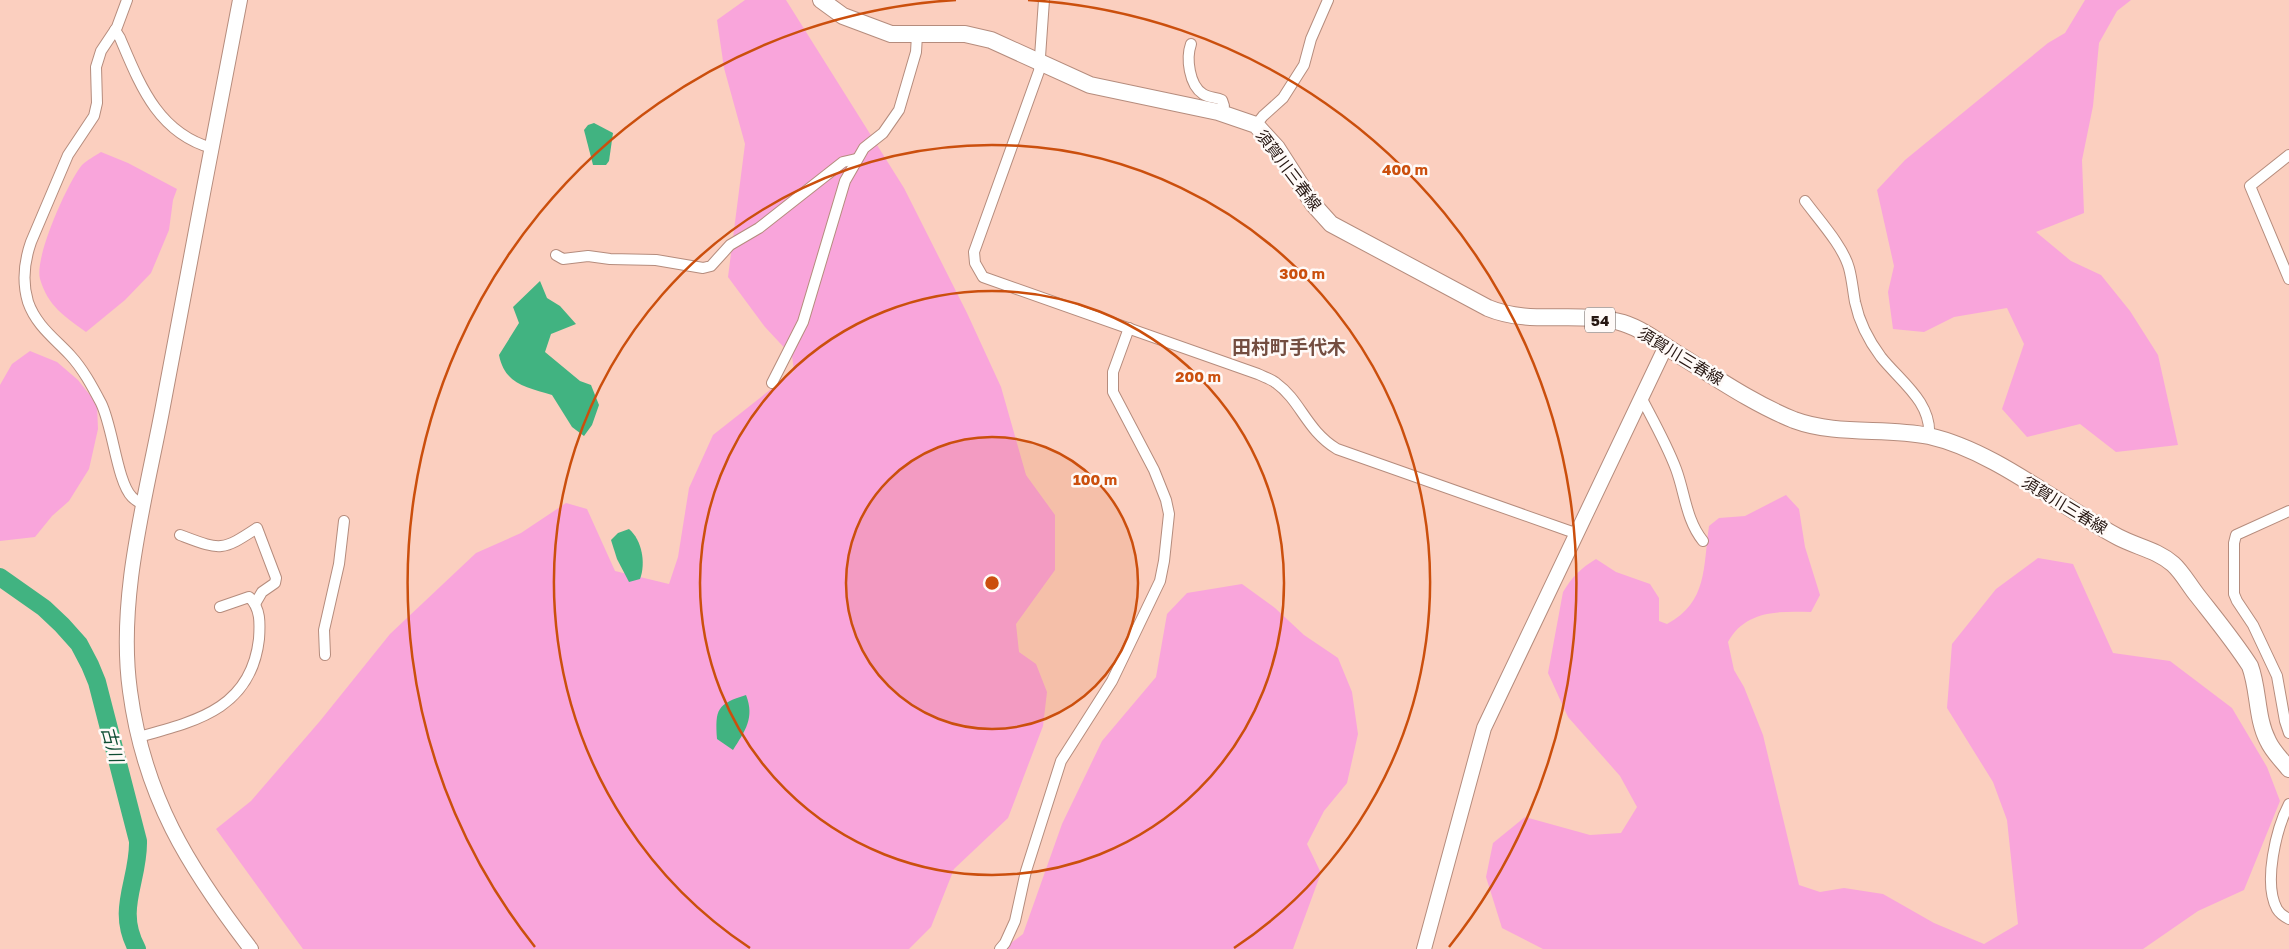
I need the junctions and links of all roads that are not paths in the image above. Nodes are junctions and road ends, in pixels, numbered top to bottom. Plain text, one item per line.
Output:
1 (127, 0) edge
2 (240, 0) edge
3 (821, 0) edge
4 (1044, 0) edge
5 (1328, 0) edge
6 (115, 30) junction
7 (916, 35) junction
8 (1191, 44) dead end
9 (1039, 62) junction
10 (1218, 112) junction
11 (1256, 125) junction
12 (212, 148) junction
13 (2289, 155) edge
14 (856, 159) junction
15 (1805, 201) dead end
16 (556, 255) dead end
17 (2289, 279) edge
18 (1129, 328) junction
19 (1666, 346) junction
20 (772, 383) dead end
21 (1642, 399) junction
22 (1929, 436) junction
23 (144, 505) junction
24 (2289, 511) edge
25 (344, 521) dead end
26 (1575, 533) junction
27 (180, 535) dead end
28 (1703, 541) dead end
29 (255, 604) junction
30 (220, 607) dead end
31 (325, 655) dead end
32 (2289, 733) edge
33 (139, 736) junction
34 (2289, 769) edge
35 (2289, 804) edge
36 (2289, 919) edge
37 (251, 949) edge
38 (1000, 949) edge
39 (1424, 949) edge

1 - 6 street
2 - 12 street
3 - 7 main road, 須賀川三春線 / 54
4 - 9 street
5 - 11 street
6 - 12 street
6 - 23 street
7 - 9 main road, 須賀川三春線 / 54
7 - 14 street
8 - 10 street
9 - 10 main road, 須賀川三春線 / 54
9 - 18 street
10 - 11 main road, 須賀川三春線 / 54
11 - 19 main road, 須賀川三春線 / 54
12 - 23 street
13 - 17 street
14 - 16 street
14 - 20 street
15 - 22 street
18 - 26 street
18 - 38 street
19 - 21 street
19 - 22 main road, 須賀川三春線 / 54
21 - 26 street
21 - 28 street
22 - 34 main road, 須賀川三春線 / 54
23 - 33 street
24 - 32 street
25 - 31 street
26 - 39 street
27 - 29 street
29 - 30 street
29 - 33 street
33 - 37 street
35 - 36 street

